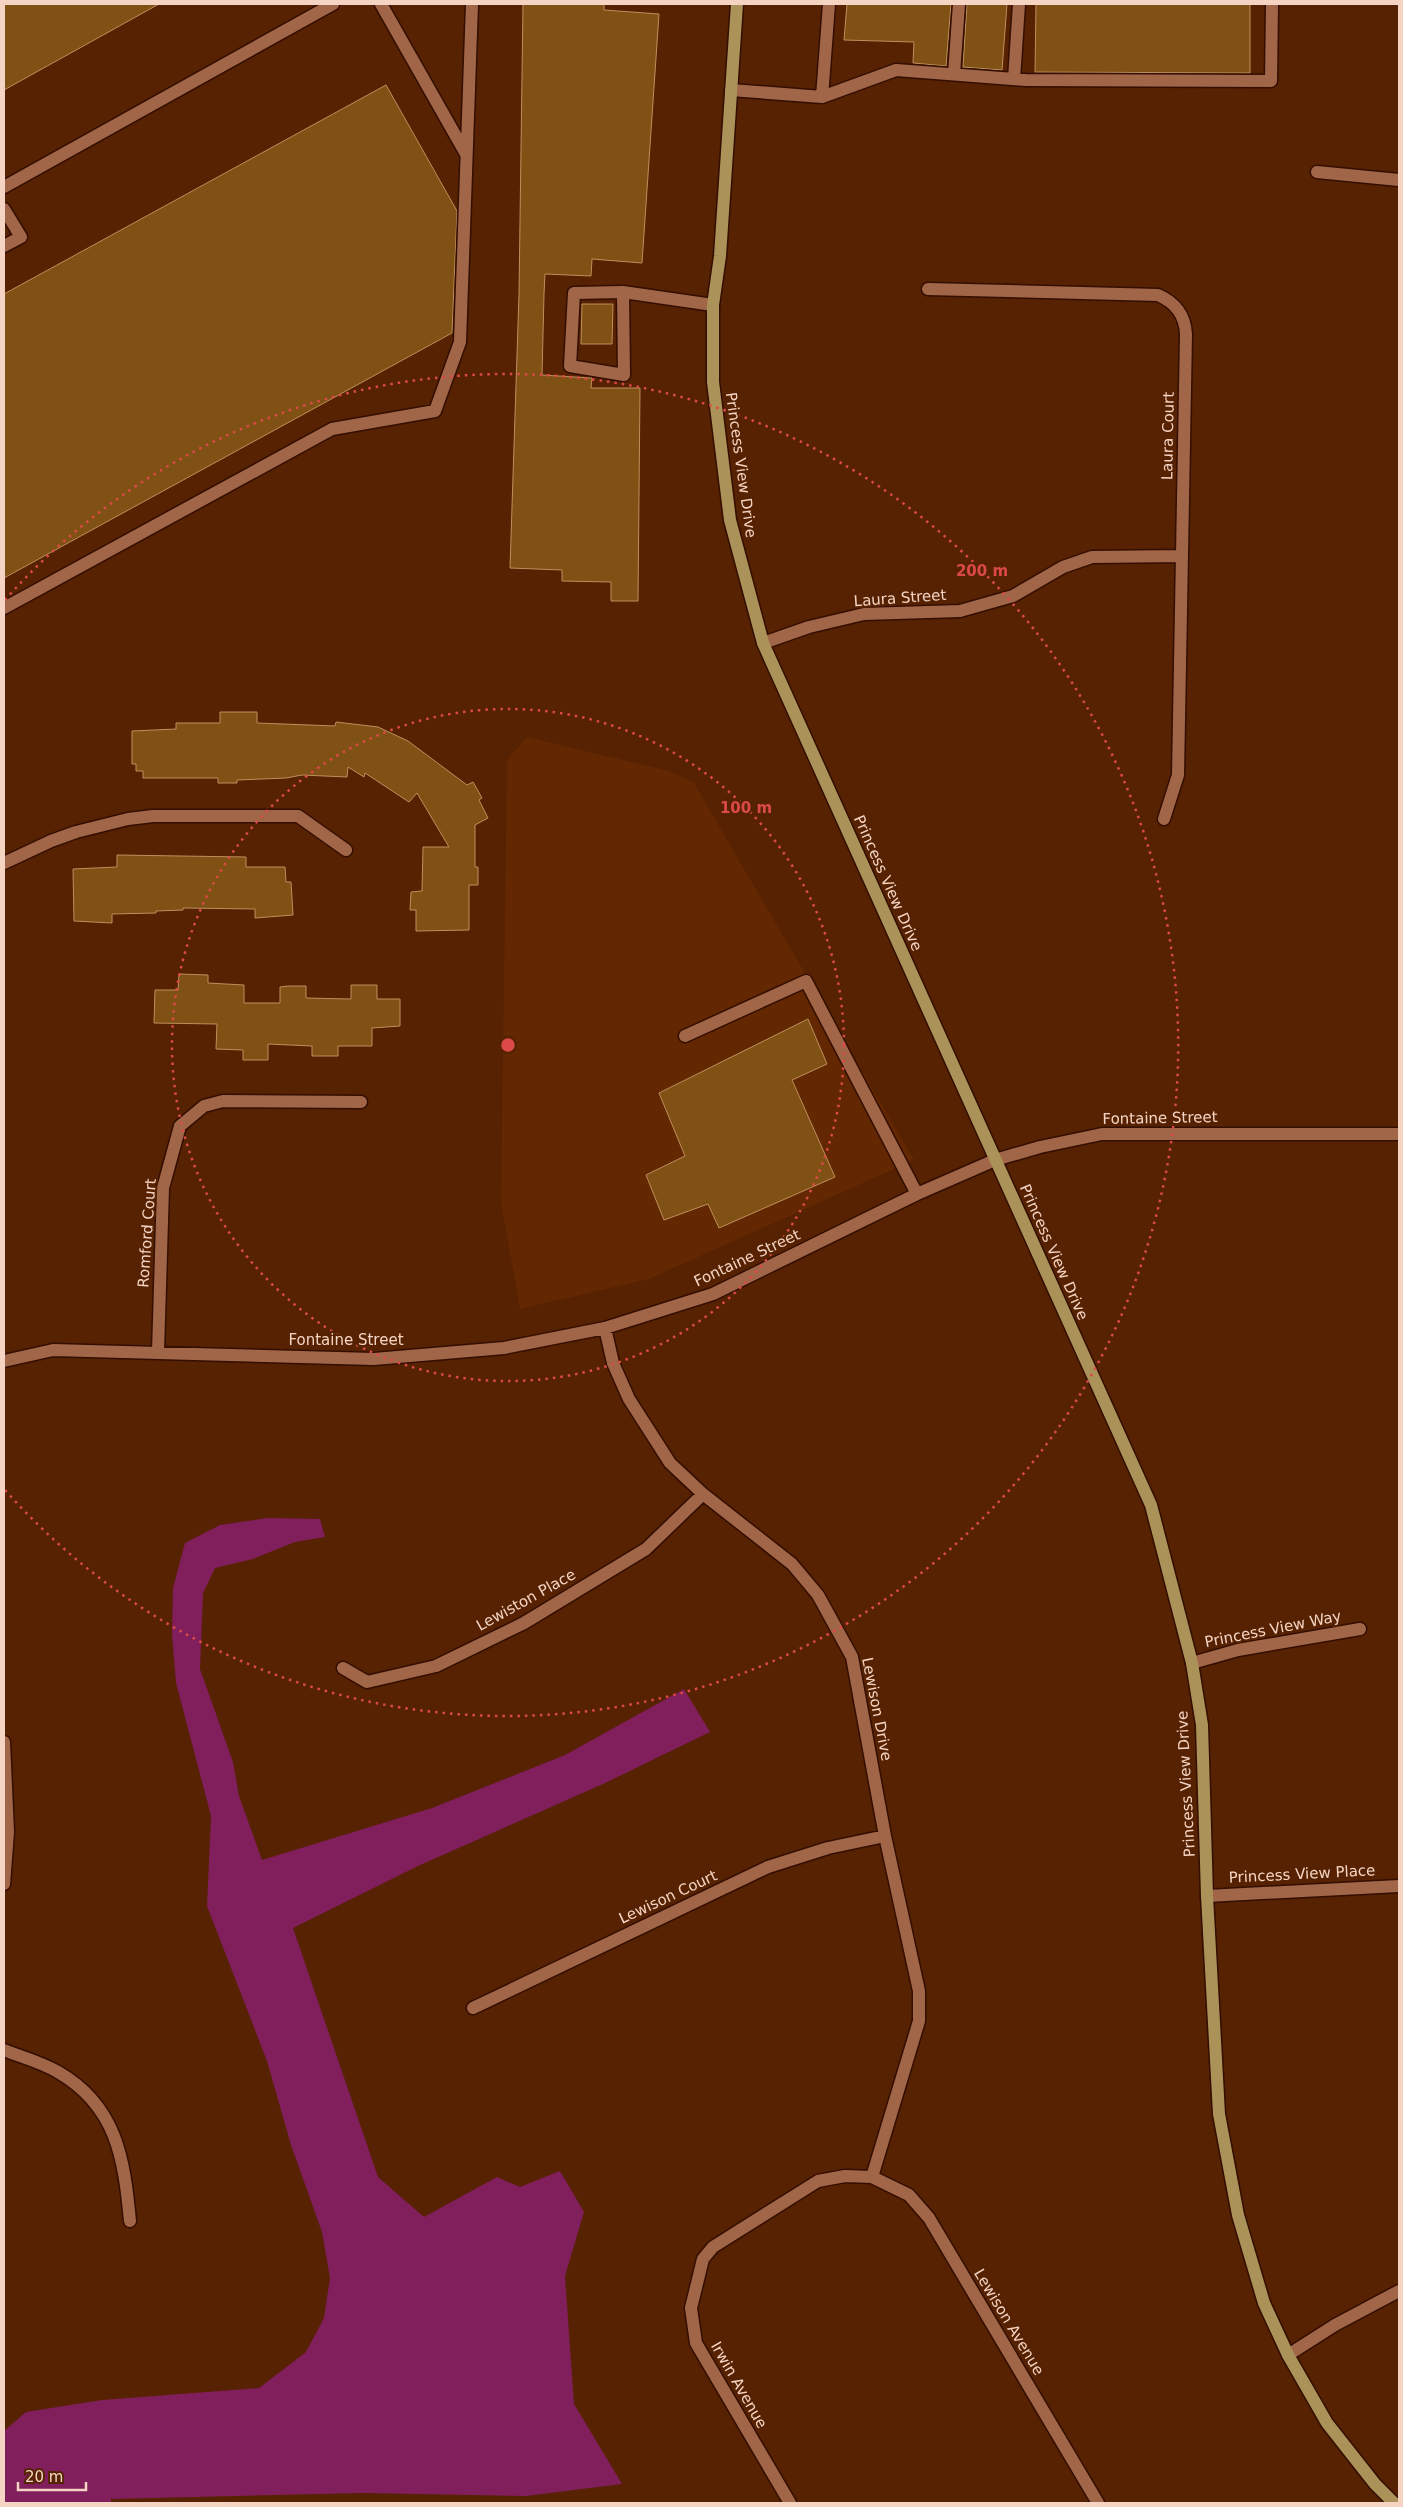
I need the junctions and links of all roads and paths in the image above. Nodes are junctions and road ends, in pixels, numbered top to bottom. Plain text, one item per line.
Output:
1 (333, 4) edge
2 (381, 4) edge
3 (472, 4) edge
4 (737, 4) edge
5 (830, 4) edge
6 (959, 4) edge
7 (1019, 4) edge
8 (1272, 4) edge
9 (954, 74) junction
10 (1014, 79) junction
11 (731, 90) junction
12 (822, 97) junction
13 (467, 155) junction
14 (1317, 172) dead end
15 (1399, 180) edge
16 (4, 187) edge
17 (4, 210) edge
18 (4, 246) edge
19 (928, 289) dead end
20 (623, 292) junction
21 (713, 305) junction
22 (1181, 556) junction
23 (4, 608) edge
24 (763, 643) junction
25 (1164, 819) dead end
26 (346, 850) dead end
27 (4, 862) edge
28 (685, 1036) dead end
29 (360, 1102) dead end
30 (1399, 1134) edge
31 (995, 1160) junction
32 (917, 1194) junction
33 (605, 1328) junction
34 (158, 1352) junction
35 (4, 1361) edge
36 (703, 1494) junction
37 (1360, 1629) dead end
38 (1192, 1663) junction
39 (343, 1668) dead end
40 (4, 1742) edge
41 (885, 1836) junction
42 (4, 1884) edge
43 (1399, 1886) edge
44 (1207, 1896) junction
45 (473, 2008) dead end
46 (4, 2050) edge
47 (872, 2177) junction
48 (130, 2221) dead end
49 (1399, 2291) edge
50 (1288, 2354) junction
51 (790, 2503) edge
52 (1098, 2503) edge
53 (1394, 2503) edge

1 - 16 street
2 - 13 street
3 - 13 street
4 - 11 main road, Princess View Drive
5 - 12 street
6 - 9 street
7 - 10 street
8 - 10 street
9 - 10 street
9 - 12 street
11 - 12 street
11 - 21 main road, Princess View Drive
13 - 23 street
14 - 15 street
17 - 18 street
19 - 22 street, Laura Court
20 - 20 street
20 - 21 street
21 - 24 main road, Princess View Drive
22 - 24 street, Laura Street
22 - 25 street, Laura Court
24 - 31 main road, Princess View Drive
26 - 27 street
28 - 32 street
29 - 34 street, Romford Court
30 - 31 street, Fontaine Street
31 - 32 street, Fontaine Street
31 - 38 main road, Princess View Drive
32 - 33 street, Fontaine Street
33 - 34 street, Fontaine Street
33 - 36 street, Lewison Drive
34 - 35 street, Fontaine Street
36 - 39 street, Lewiston Place
36 - 41 street, Lewison Drive
37 - 38 street, Princess View Way
38 - 44 main road, Princess View Drive
40 - 42 street
41 - 45 street, Lewison Court
41 - 47 street, Lewison Drive
43 - 44 street, Princess View Place
44 - 50 main road, Princess View Drive
46 - 48 street
47 - 51 street, Irwin Avenue
47 - 52 street, Lewison Avenue
49 - 50 street
50 - 53 main road, Princess View Drive

